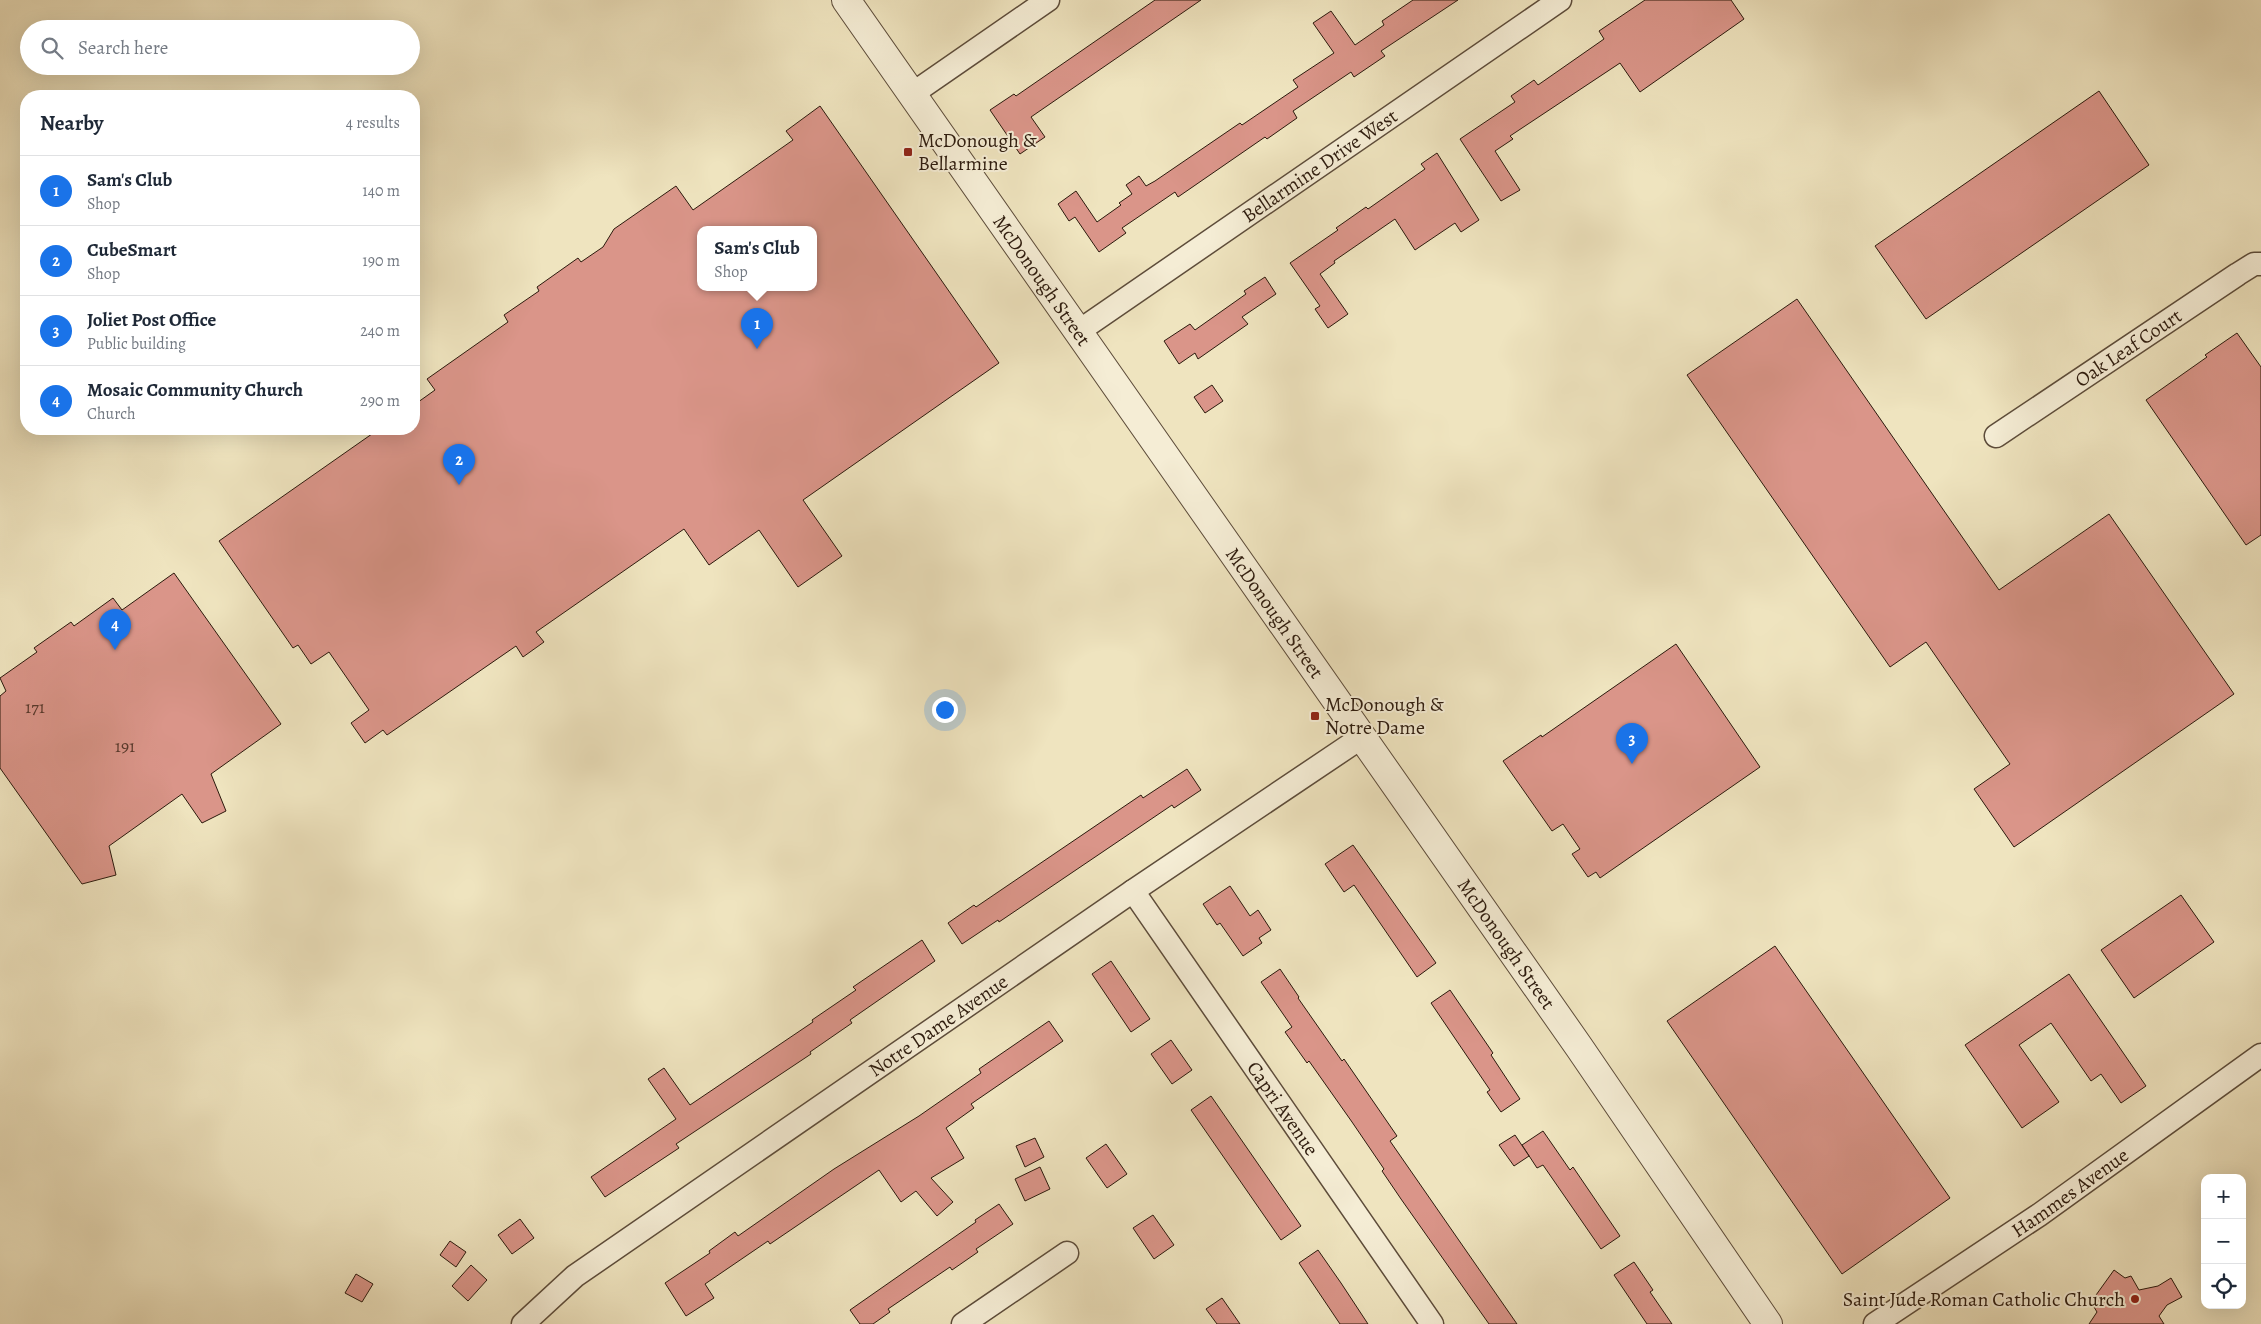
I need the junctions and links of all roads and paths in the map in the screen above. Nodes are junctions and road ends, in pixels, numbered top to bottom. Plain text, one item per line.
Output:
1 (846, 0) edge
2 (1048, 0) edge
3 (1560, 0) edge
4 (912, 94) junction
5 (2261, 264) edge
6 (1079, 331) junction
7 (1996, 436) dead end
8 (1362, 737) junction
9 (1133, 892) junction
10 (2261, 1055) edge
11 (1068, 1253) dead end
12 (1427, 1322) edge
13 (523, 1324) edge
14 (963, 1324) edge
15 (1768, 1324) edge
16 (1875, 1324) edge

1 - 4 street, McDonough Street
2 - 4 street
3 - 6 street, Bellarmine Drive West
4 - 6 street, McDonough Street
5 - 7 street, Oak Leaf Court
6 - 8 street, McDonough Street
8 - 9 street, Notre Dame Avenue
8 - 15 street, McDonough Street
9 - 12 street, Capri Avenue
9 - 13 street, Notre Dame Avenue
10 - 16 street, Hammes Avenue
11 - 14 street

